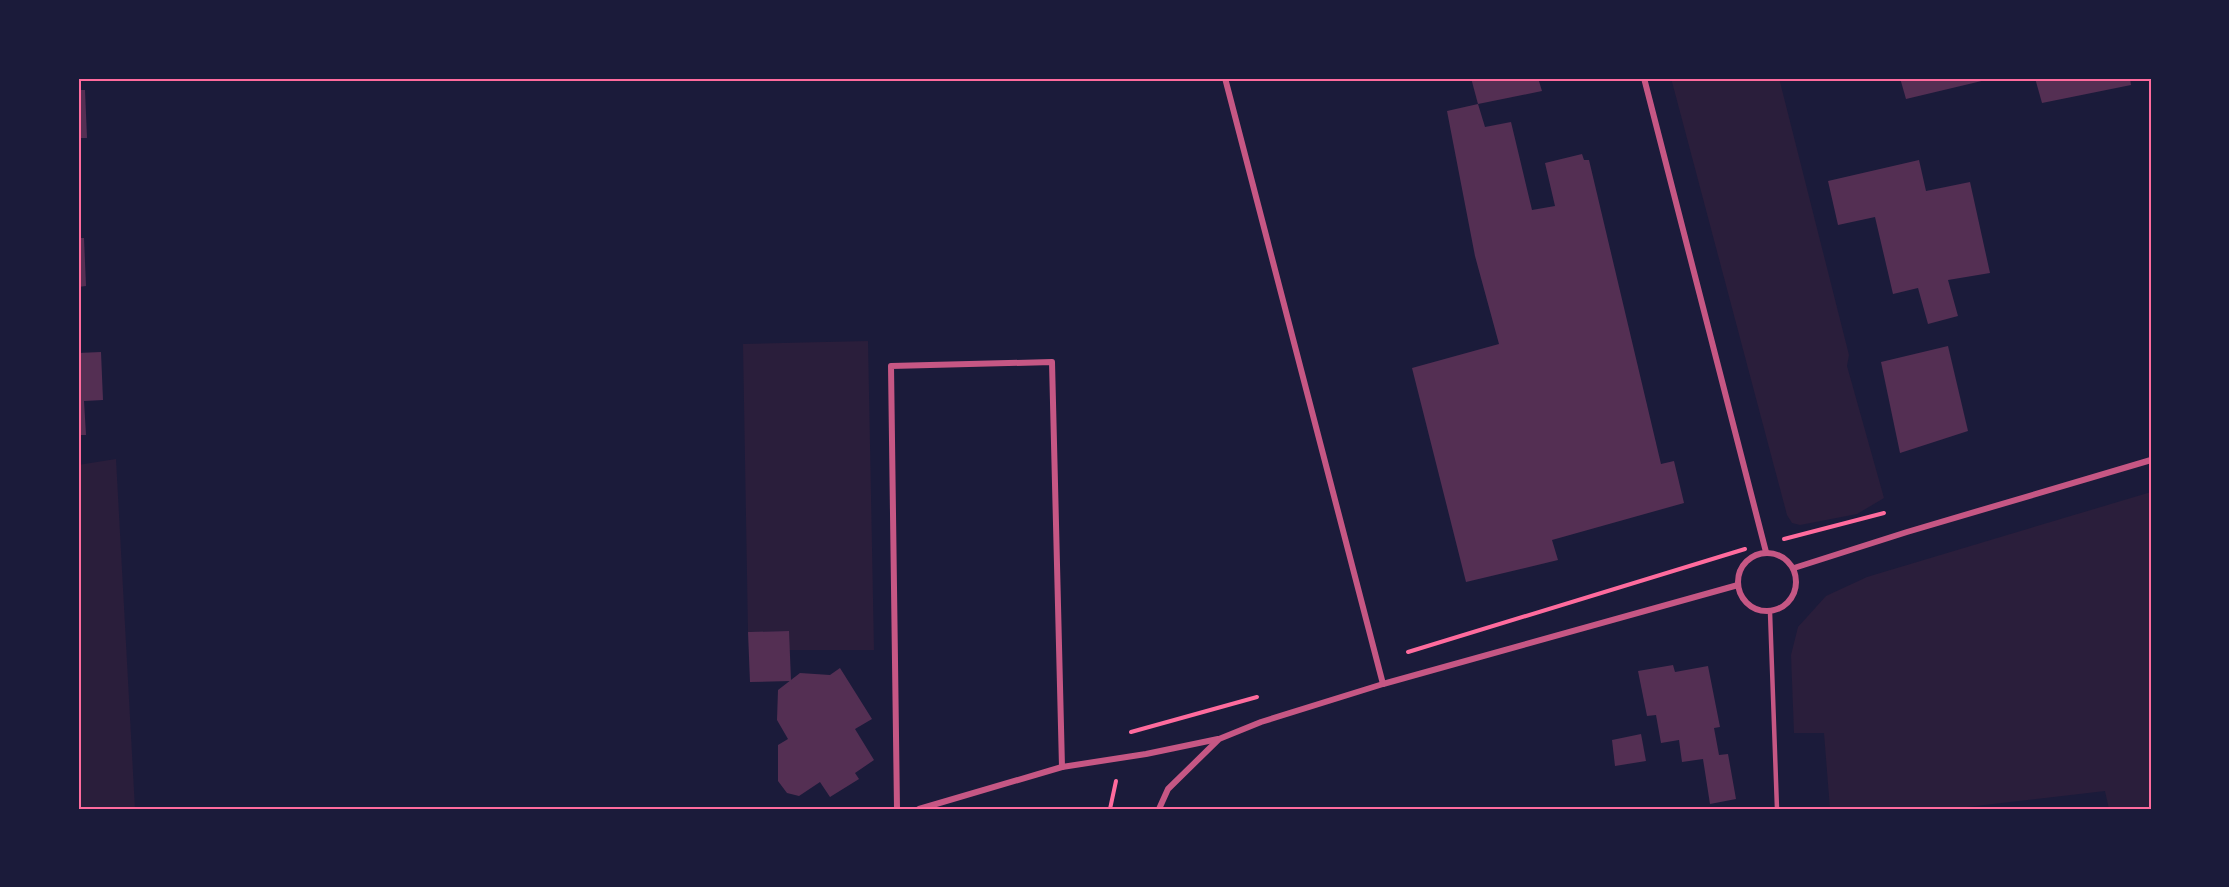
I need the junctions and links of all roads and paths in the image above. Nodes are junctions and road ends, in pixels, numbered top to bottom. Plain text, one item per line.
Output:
1 (1225, 78) edge
2 (1644, 78) edge
3 (2151, 460) edge
4 (1888, 512) dead end
5 (1763, 544) junction
6 (1766, 552) junction
7 (1794, 568) junction
8 (1738, 585) junction
9 (1770, 612) junction
10 (1379, 663) junction
11 (1383, 684) junction
12 (1267, 695) dead end
13 (1129, 732) dead end
14 (1219, 739) junction
15 (1115, 760) junction
16 (1062, 767) junction
17 (897, 809) edge
18 (919, 809) edge
19 (1110, 809) edge
20 (1159, 809) edge
21 (1777, 809) edge

1 - 10 street
2 - 5 street
3 - 7 street
4 - 5 path
5 - 6 street
5 - 10 path
6 - 7 street
6 - 8 street
7 - 9 street
8 - 9 street
8 - 11 street
9 - 21 lane
10 - 11 street
11 - 14 street
12 - 13 path
14 - 15 street
14 - 20 street
15 - 16 street
15 - 19 path
16 - 17 street
16 - 18 street

